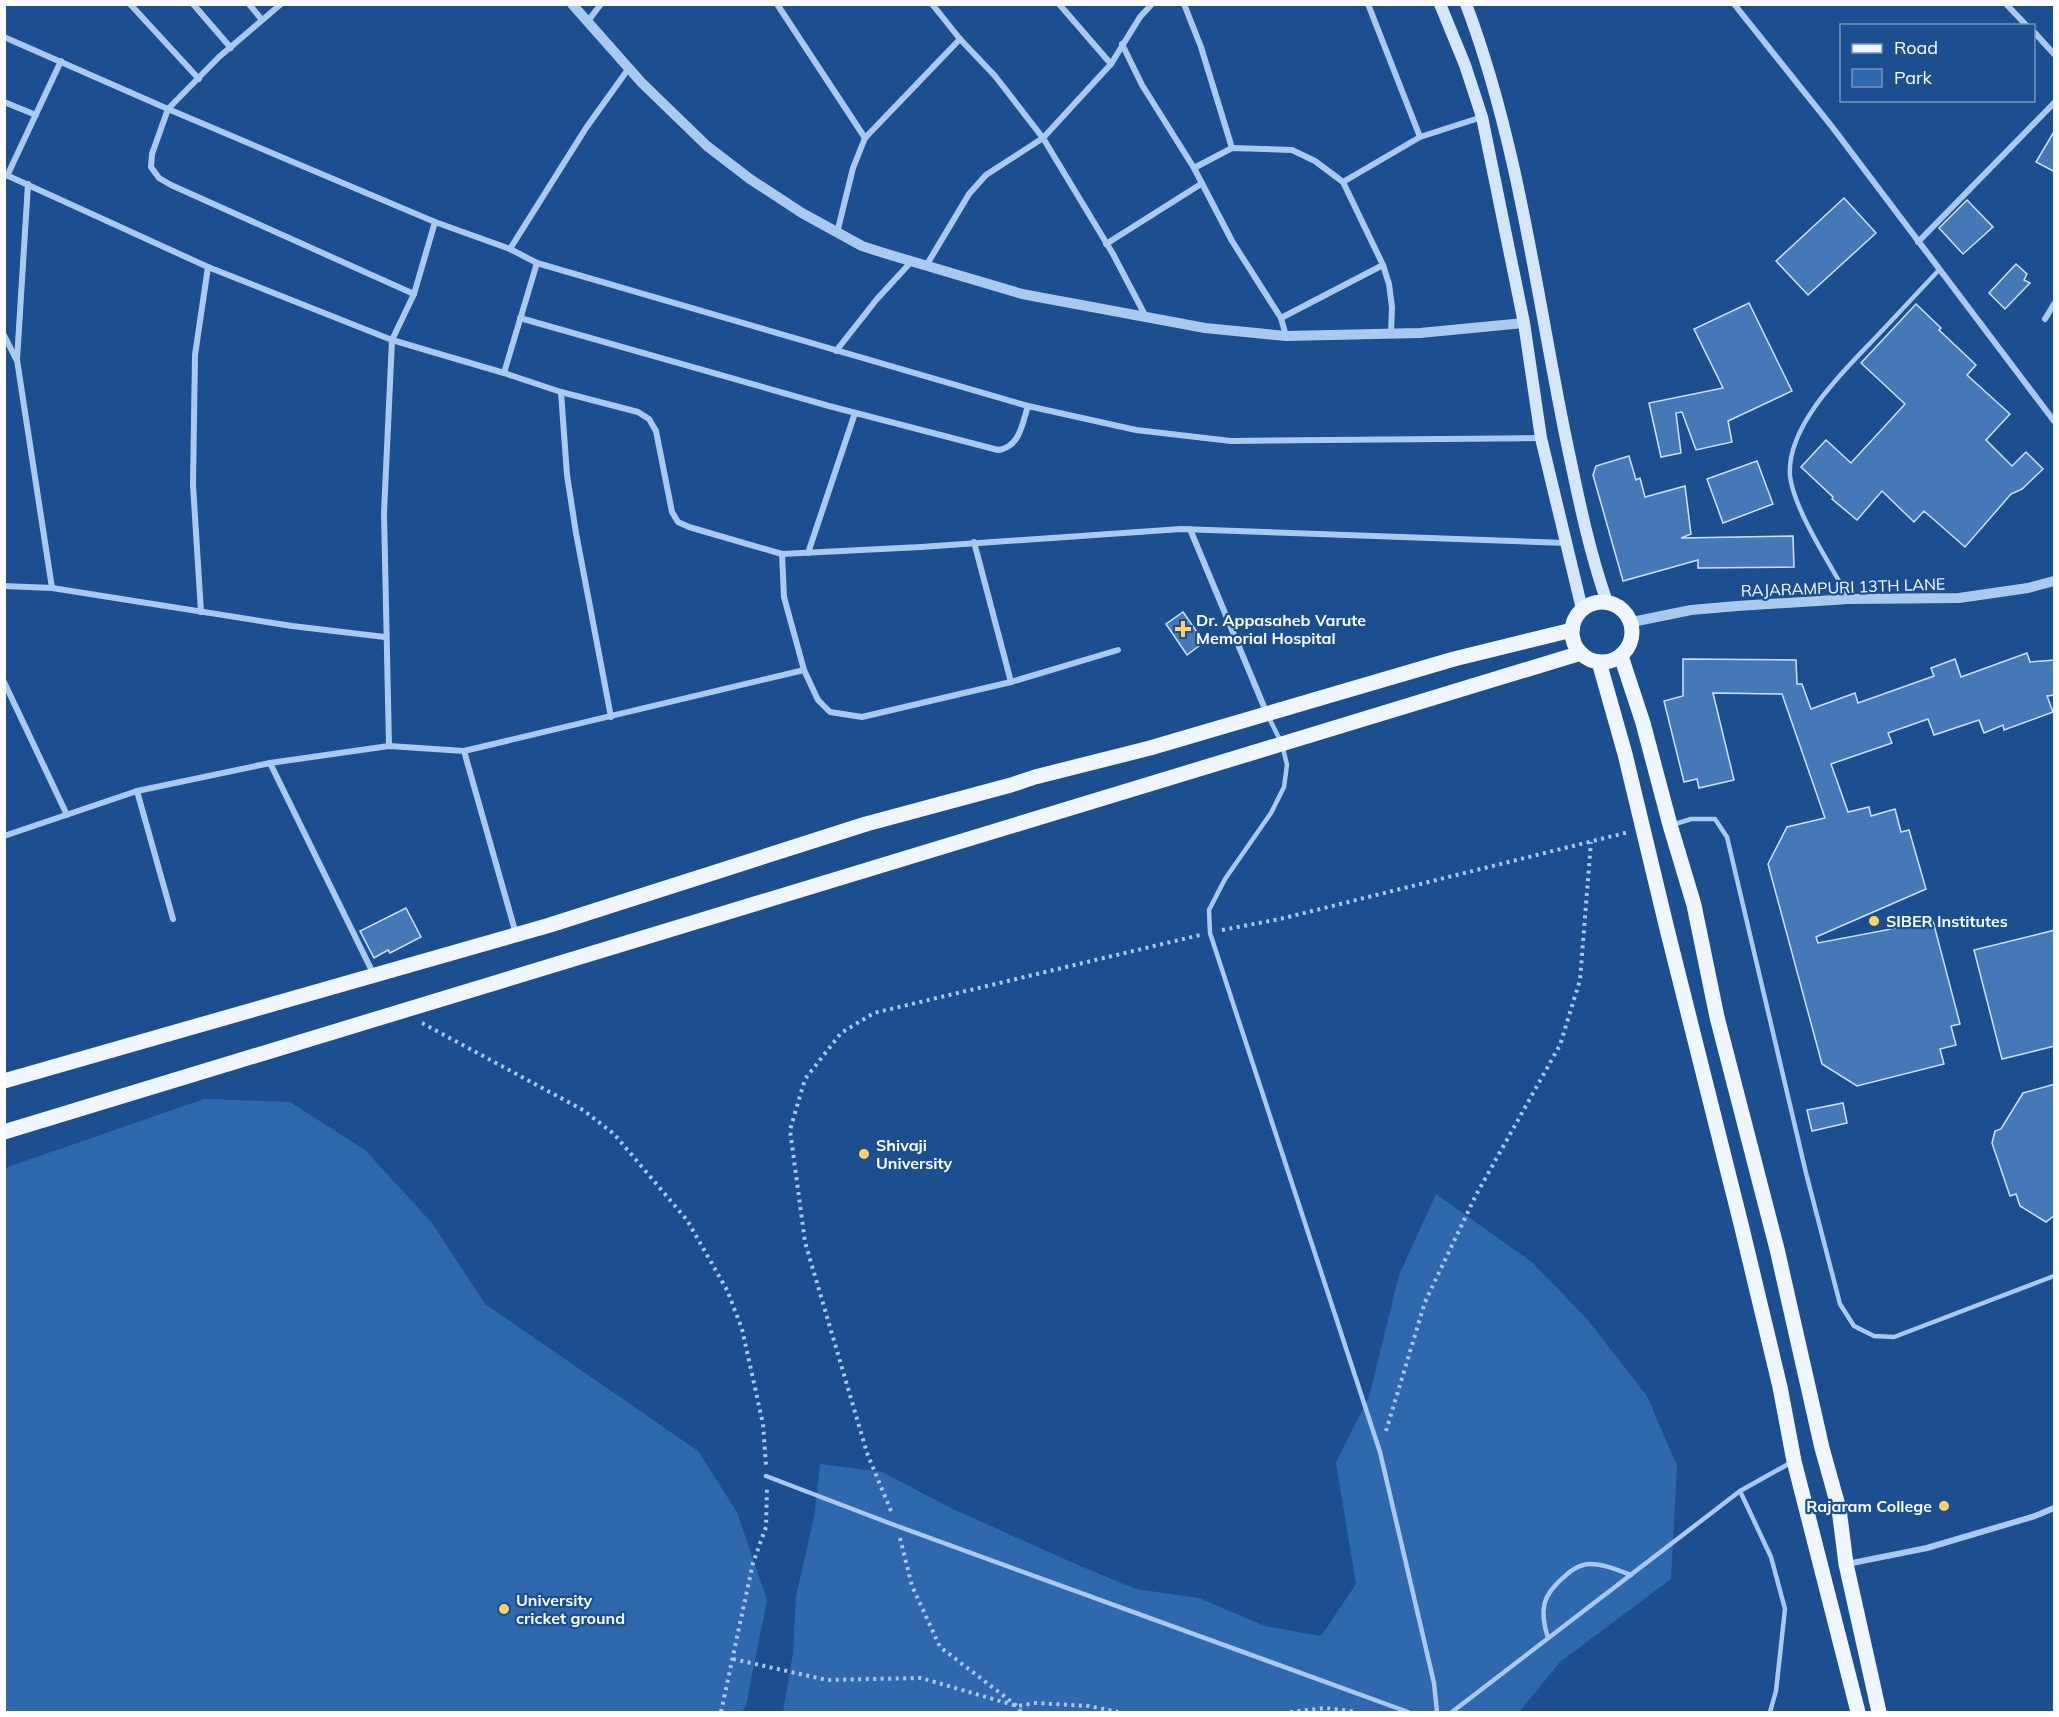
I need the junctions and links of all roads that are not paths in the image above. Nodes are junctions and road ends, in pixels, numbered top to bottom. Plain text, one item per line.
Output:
1 (130, 4) edge
2 (192, 4) edge
3 (249, 4) edge
4 (281, 4) edge
5 (572, 4) edge
6 (601, 4) edge
7 (777, 4) edge
8 (932, 4) edge
9 (1059, 4) edge
10 (1152, 4) edge
11 (1184, 4) edge
12 (1368, 4) edge
13 (1440, 4) edge
14 (1466, 4) edge
15 (1734, 4) edge
16 (2006, 4) edge
17 (262, 20) junction
18 (588, 21) junction
19 (2024, 24) edge
20 (2035, 33) edge
21 (4, 37) edge
22 (960, 39) junction
23 (1122, 44) junction
24 (231, 48) junction
25 (2055, 54) edge
26 (61, 61) junction
27 (1111, 63) junction
28 (630, 68) junction
29 (199, 79) junction
30 (4, 102) edge
31 (2055, 103) edge
32 (168, 110) junction
33 (36, 115) junction
34 (1482, 117) junction
35 (865, 138) junction
36 (1043, 138) junction
37 (1420, 138) junction
38 (1232, 148) junction
39 (1194, 168) junction
40 (6, 175) edge
41 (1343, 182) junction
42 (28, 184) junction
43 (1201, 184) junction
44 (435, 222) junction
45 (837, 233) junction
46 (1918, 242) junction
47 (1106, 244) junction
48 (510, 249) junction
49 (911, 262) junction
50 (537, 263) junction
51 (926, 266) junction
52 (1383, 266) junction
53 (208, 267) junction
54 (1939, 270) junction
55 (414, 294) junction
56 (2055, 304) edge
57 (1147, 317) junction
58 (519, 318) junction
59 (1281, 318) junction
60 (2045, 319) dead end
61 (1524, 323) junction
62 (1391, 333) junction
63 (4, 335) edge
64 (1286, 336) junction
65 (392, 340) junction
66 (836, 351) junction
67 (17, 360) junction
68 (504, 373) junction
69 (561, 392) junction
70 (1029, 406) junction
71 (855, 413) junction
72 (2055, 421) edge
73 (1541, 438) junction
74 (1190, 529) junction
75 (974, 542) junction
76 (1566, 543) junction
77 (808, 553) junction
78 (782, 554) junction
79 (2055, 581) edge
80 (4, 586) edge
81 (52, 588) junction
82 (1849, 599) junction
83 (1607, 602) junction
84 (1582, 609) junction
85 (201, 612) junction
86 (1632, 622) junction
87 (1572, 630) junction
88 (386, 637) junction
89 (1118, 650) dead end
90 (1581, 653) junction
91 (1620, 656) junction
92 (1599, 662) junction
93 (804, 670) junction
94 (1011, 681) junction
95 (4, 682) edge
96 (1267, 714) junction
97 (611, 717) junction
98 (1282, 744) junction
99 (389, 746) junction
100 (464, 751) junction
101 (270, 763) junction
102 (137, 791) junction
103 (67, 815) junction
104 (1670, 825) junction
105 (4, 836) edge
106 (173, 919) dead end
107 (516, 934) junction
108 (374, 975) junction
109 (4, 1081) edge
110 (4, 1132) edge
111 (2055, 1276) edge
112 (1794, 1461) junction
113 (766, 1476) road end
114 (1740, 1491) junction
115 (2055, 1508) edge
116 (1846, 1564) junction
117 (1631, 1575) junction
118 (1548, 1638) junction
119 (1408, 1713) edge
120 (1437, 1713) edge
121 (1452, 1713) edge
122 (1770, 1713) edge
123 (1858, 1713) edge
124 (1880, 1713) edge

1 - 29 street
2 - 24 street
3 - 17 street
4 - 17 street
5 - 18 street
6 - 18 street
7 - 35 street
8 - 22 street
9 - 27 street
10 - 23 street
11 - 38 street
12 - 37 street
13 - 34 main road
14 - 83 main road
15 - 46 street
16 - 19 street
17 - 24 street
18 - 28 street
20 - 25 street
21 - 26 street
22 - 35 street
22 - 36 street
23 - 27 street
23 - 39 street
24 - 29 street
26 - 32 street
26 - 33 street
27 - 36 street
28 - 45 street
28 - 48 street
29 - 32 street
30 - 33 street
31 - 46 street
32 - 44 street
32 - 55 street
33 - 40 street
34 - 37 street
34 - 61 main road
35 - 45 street
36 - 47 street
36 - 51 street
37 - 41 street
38 - 39 street
38 - 41 street
39 - 43 street
40 - 42 street
41 - 52 street
42 - 53 street
42 - 67 street
43 - 47 street
43 - 59 street
44 - 48 street
44 - 55 street
45 - 49 street
46 - 54 street
47 - 57 street
48 - 50 street
49 - 51 street
49 - 66 street
50 - 58 street
50 - 66 street
51 - 57 street
52 - 59 street
52 - 62 street
53 - 65 street
53 - 85 street
54 - 72 street
54 - 82 lane
55 - 65 street
56 - 60 street
57 - 64 street
58 - 68 street
58 - 71 street
59 - 64 street
61 - 62 street
61 - 73 main road
62 - 64 street
63 - 67 street
65 - 68 street
65 - 88 street
66 - 70 street
67 - 81 street
68 - 69 street
69 - 78 street
69 - 97 street
70 - 71 street
70 - 73 street
71 - 77 street
73 - 76 main road
74 - 75 street
74 - 76 street
74 - 96 street
75 - 77 street
75 - 94 street
76 - 84 main road
77 - 78 street
78 - 93 street
79 - 82 street, RAJARAMPURI 13TH LANE
80 - 81 street
81 - 85 street
82 - 86 street, RAJARAMPURI 13TH LANE
83 - 84 main road
83 - 86 main road
84 - 87 main road
85 - 88 street
86 - 91 main road
87 - 90 main road
87 - 96 main road
88 - 99 street
89 - 94 street
90 - 92 main road
90 - 98 main road
91 - 92 main road
91 - 104 main road
92 - 112 main road
93 - 94 street
93 - 97 street
95 - 103 street
96 - 98 lane
96 - 107 main road
97 - 100 street
98 - 110 main road
98 - 120 lane
99 - 100 street
99 - 101 street
100 - 107 street
101 - 102 street
101 - 108 street
102 - 103 street
102 - 106 street
103 - 105 street
104 - 111 lane
104 - 116 main road
107 - 108 main road
108 - 109 main road
112 - 114 lane
112 - 123 main road
113 - 119 lane
114 - 117 lane
114 - 122 lane
115 - 116 street
116 - 124 main road
117 - 118 lane
117 - 118 lane
118 - 121 lane

